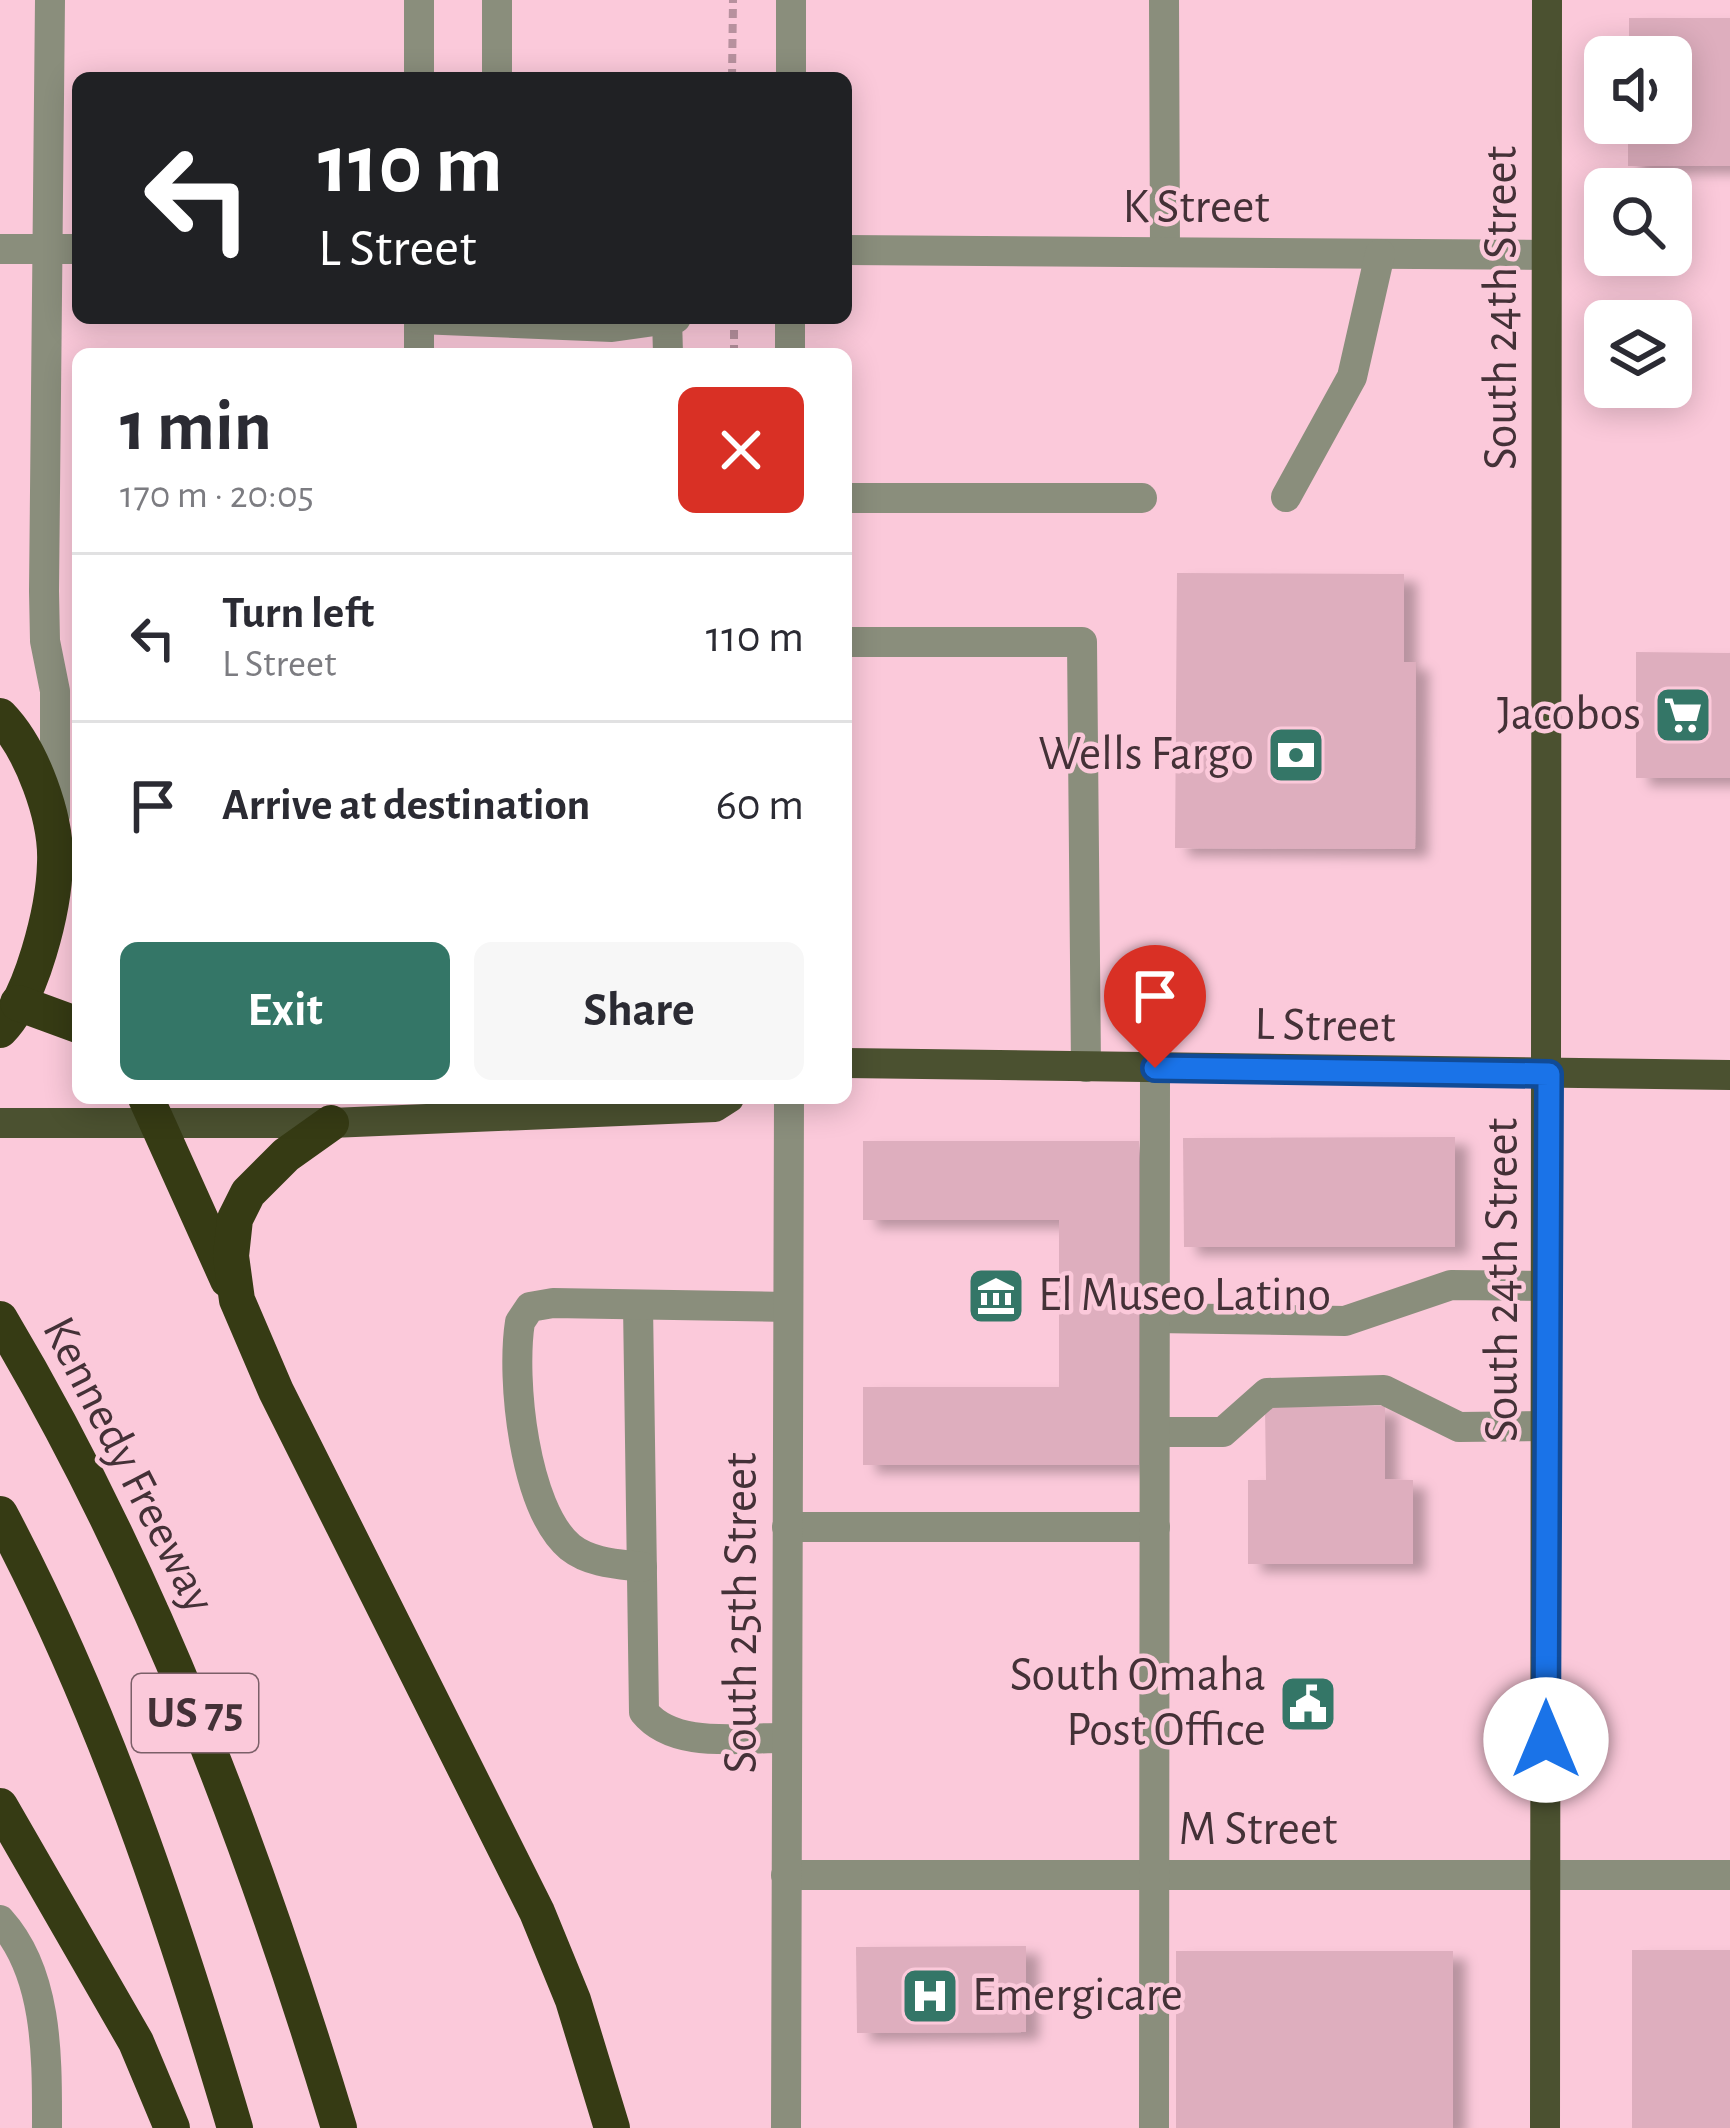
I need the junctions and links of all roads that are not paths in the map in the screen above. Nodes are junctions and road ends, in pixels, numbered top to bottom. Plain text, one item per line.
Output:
1 (50, 0) edge
2 (419, 0) edge
3 (497, 0) edge
4 (790, 0) edge
5 (1164, 0) edge
6 (1547, 0) edge
7 (419, 72) edge
8 (497, 72) edge
9 (790, 72) edge
10 (0, 249) edge
11 (64, 249) edge
12 (852, 250) edge
13 (1165, 252) junction
14 (1380, 254) junction
15 (1546, 255) junction
16 (540, 324) edge
17 (631, 324) edge
18 (1286, 497) dead end
19 (852, 498) edge
20 (1142, 498) dead end
21 (852, 642) edge
22 (0, 716) edge
23 (56, 862) junction
24 (72, 887) edge
25 (72, 1005) edge
26 (6, 1012) edge
27 (72, 1024) edge
28 (852, 1063) edge
29 (1086, 1067) junction
30 (1155, 1068) junction
31 (1549, 1074) junction
32 (1730, 1075) edge
33 (720, 1104) edge
34 (789, 1104) edge
35 (152, 1112) edge
36 (0, 1123) edge
37 (332, 1123) junction
38 (1548, 1286) junction
39 (237, 1300) junction
40 (638, 1305) junction
41 (788, 1307) junction
42 (1155, 1318) junction
43 (0, 1319) edge
44 (1547, 1426) junction
45 (1155, 1432) junction
46 (0, 1514) edge
47 (788, 1527) junction
48 (1155, 1527) junction
49 (642, 1568) junction
50 (786, 1738) junction
51 (0, 1805) edge
52 (1546, 1874) junction
53 (786, 1875) junction
54 (1155, 1875) junction
55 (1730, 1875) edge
56 (0, 1920) edge
57 (47, 2128) edge
58 (172, 2128) edge
59 (235, 2128) edge
60 (339, 2128) edge
61 (612, 2128) edge
62 (787, 2128) edge
63 (1154, 2128) edge
64 (1546, 2128) edge

1 - 11 street
2 - 7 street
3 - 8 street
4 - 9 street
5 - 13 street
6 - 15 main road, South 24th Street
10 - 11 street
11 - 23 street
12 - 13 street, K Street
13 - 14 street, K Street
14 - 15 street, K Street
14 - 18 street
15 - 31 main road, South 24th Street
16 - 17 street
19 - 20 street
21 - 29 street
22 - 23 highway
23 - 24 highway
23 - 26 highway
25 - 26 main road
26 - 27 highway
28 - 29 main road, L Street
29 - 30 main road, L Street
30 - 31 main road, L Street
30 - 42 street
31 - 32 main road, L Street
31 - 38 main road, South 24th Street
33 - 37 main road
34 - 41 street, South 25th Street
35 - 36 main road
35 - 37 main road
35 - 39 highway
37 - 39 highway
38 - 42 street
38 - 44 main road, South 24th Street
39 - 61 highway
40 - 41 street
40 - 49 street
40 - 49 street
41 - 47 street, South 25th Street
42 - 45 street
43 - 60 highway, Kennedy Freeway / US 75
44 - 45 street
44 - 52 main road, South 24th Street
45 - 48 street
46 - 59 highway, US 75
47 - 48 street
47 - 50 street, South 25th Street
48 - 54 street
49 - 50 street
50 - 53 street, South 25th Street
51 - 58 highway
52 - 54 street, M Street
52 - 55 street, M Street
52 - 64 main road, South 24th Street
53 - 54 street, M Street
53 - 62 street, South 25th Street
54 - 63 street
56 - 57 street

